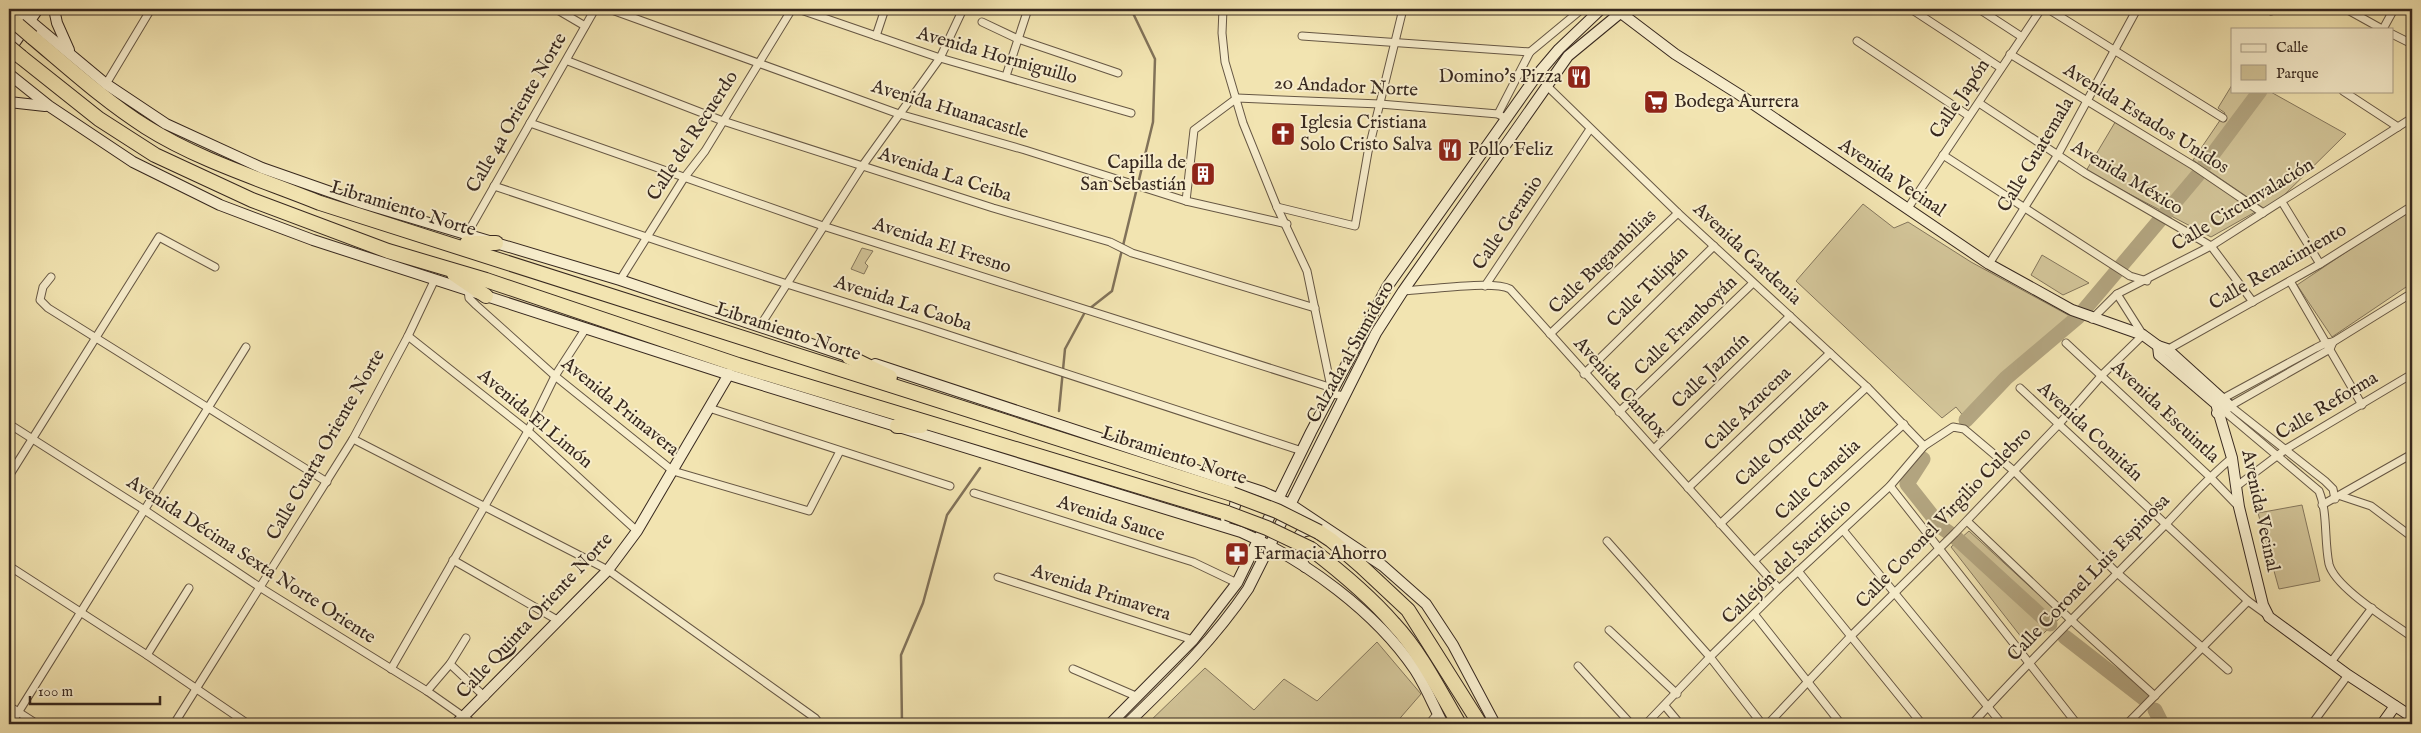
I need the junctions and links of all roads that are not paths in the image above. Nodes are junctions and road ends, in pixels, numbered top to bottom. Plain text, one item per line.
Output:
1 (16, 9) edge
2 (38, 9) edge
3 (42, 9) edge
4 (54, 9) edge
5 (151, 9) edge
6 (556, 9) edge
7 (595, 9) edge
8 (608, 9) edge
9 (792, 9) edge
10 (798, 9) edge
11 (886, 9) edge
12 (963, 9) edge
13 (1028, 9) edge
14 (1223, 9) edge
15 (1403, 9) edge
16 (1582, 9) edge
17 (1601, 9) edge
18 (1911, 9) edge
19 (1979, 9) edge
20 (2041, 9) edge
21 (2048, 9) edge
22 (2137, 9) edge
23 (2346, 9) edge
24 (2394, 9) edge
25 (1623, 11) edge
26 (817, 12) edge
27 (19, 21) edge
28 (982, 22) dead end
29 (57, 23) junction
30 (585, 26) junction
31 (2381, 28) edge
32 (2384, 28) edge
33 (2394, 35) edge
34 (876, 36) junction
35 (1302, 36) dead end
36 (2022, 37) junction
37 (1018, 39) junction
38 (1394, 40) junction
39 (1857, 41) dead end
40 (2412, 44) edge
41 (9, 47) edge
42 (2114, 49) junction
43 (1530, 52) junction
44 (15, 54) edge
45 (2010, 54) junction
46 (72, 55) junction
47 (940, 58) junction
48 (568, 61) junction
49 (759, 63) junction
50 (2001, 68) junction
51 (1118, 73) dead end
52 (9, 74) edge
53 (1006, 76) junction
54 (106, 84) junction
55 (1547, 86) junction
56 (2345, 92) edge
57 (1237, 98) junction
58 (2088, 101) junction
59 (9, 102) edge
60 (1979, 103) junction
61 (1380, 104) junction
62 (49, 106) junction
63 (1131, 113) dead end
64 (899, 114) junction
65 (1502, 116) junction
66 (1969, 116) junction
67 (2223, 118) dead end
68 (2411, 120) edge
69 (723, 121) junction
70 (530, 122) junction
71 (2398, 127) junction
72 (1590, 129) junction
73 (1943, 154) junction
74 (2057, 156) junction
75 (863, 165) junction
76 (684, 178) junction
77 (494, 186) junction
78 (1454, 192) junction
79 (1186, 201) junction
80 (1466, 202) junction
81 (2282, 202) junction
82 (1277, 207) junction
83 (2024, 207) junction
84 (1908, 208) junction
85 (2411, 209) edge
86 (1678, 212) junction
87 (2263, 213) junction
88 (1287, 224) junction
89 (823, 226) junction
90 (467, 234) junction
91 (647, 237) junction
92 (448, 242) junction
93 (496, 243) junction
94 (1714, 246) junction
95 (2211, 246) junction
96 (1989, 264) junction
97 (2320, 264) junction
98 (215, 267) dead end
99 (445, 268) junction
100 (52, 277) dead end
101 (435, 279) junction
102 (620, 280) junction
103 (2147, 281) junction
104 (2290, 281) junction
105 (1753, 283) junction
106 (787, 284) junction
107 (1485, 286) junction
108 (468, 290) junction
109 (1403, 291) junction
110 (2412, 293) edge
111 (2117, 294) junction
112 (486, 296) junction
113 (2253, 302) junction
114 (1315, 308) junction
115 (1790, 316) junction
116 (2092, 319) junction
117 (760, 326) junction
118 (586, 328) junction
119 (1550, 334) junction
120 (2143, 335) junction
121 (408, 336) junction
122 (97, 339) junction
123 (2066, 343) dead end
124 (2330, 344) junction
125 (246, 347) dead end
126 (2161, 350) junction
127 (1830, 353) junction
128 (850, 358) junction
129 (729, 374) junction
130 (1584, 374) junction
131 (2412, 374) edge
132 (2102, 375) junction
133 (555, 376) junction
134 (1867, 387) junction
135 (2020, 388) dead end
136 (1332, 394) junction
137 (1345, 396) junction
138 (938, 400) junction
139 (2362, 404) junction
140 (210, 407) junction
141 (2222, 407) junction
142 (709, 408) junction
143 (1619, 412) junction
144 (9, 424) edge
145 (1904, 424) junction
146 (2059, 424) junction
147 (934, 425) junction
148 (896, 426) junction
149 (528, 431) junction
150 (32, 439) junction
151 (353, 439) junction
152 (1924, 446) junction
153 (1654, 449) junction
154 (2286, 449) junction
155 (840, 451) junction
156 (1302, 451) junction
157 (2278, 456) junction
158 (2232, 458) junction
159 (2410, 458) edge
160 (673, 471) junction
161 (2014, 471) junction
162 (9, 476) edge
163 (2209, 476) junction
164 (1225, 480) junction
165 (327, 482) junction
166 (950, 486) dead end
167 (1890, 486) junction
168 (2237, 486) junction
169 (1688, 488) junction
170 (974, 493) dead end
171 (2338, 497) junction
172 (1278, 499) junction
173 (1290, 504) junction
174 (2322, 505) junction
175 (484, 506) junction
176 (2239, 508) junction
177 (146, 511) junction
178 (1967, 521) junction
179 (1214, 524) junction
180 (1720, 524) junction
181 (2165, 524) junction
182 (1843, 530) junction
183 (638, 531) junction
184 (1340, 536) junction
185 (2412, 537) edge
186 (1259, 540) junction
187 (1607, 541) dead end
188 (1270, 546) junction
189 (1941, 547) junction
190 (453, 560) junction
191 (1754, 561) junction
192 (9, 566) edge
193 (1306, 568) junction
194 (608, 570) junction
195 (1798, 571) junction
196 (2116, 572) junction
197 (998, 577) dead end
198 (1237, 583) junction
199 (189, 588) dead end
200 (261, 588) junction
201 (1779, 589) junction
202 (1895, 593) junction
203 (2248, 601) junction
204 (2372, 608) junction
205 (81, 612) junction
206 (1755, 615) junction
207 (2269, 616) junction
208 (2071, 620) junction
209 (559, 621) junction
210 (1609, 630) dead end
211 (2411, 633) edge
212 (1851, 636) junction
213 (466, 638) dead end
214 (1194, 640) junction
215 (2202, 648) junction
216 (147, 655) junction
217 (1710, 657) junction
218 (2331, 662) junction
219 (450, 664) junction
220 (2029, 664) junction
221 (1578, 666) dead end
222 (391, 669) junction
223 (1073, 670) dead end
224 (2228, 670) dead end
225 (2348, 675) junction
226 (1808, 682) junction
227 (197, 688) junction
228 (427, 692) junction
229 (1676, 694) junction
230 (2156, 696) junction
231 (485, 697) junction
232 (1138, 697) junction
233 (9, 706) edge
234 (1665, 706) junction
235 (2395, 706) junction
236 (1988, 707) junction
237 (19, 712) junction
238 (1438, 713) junction
239 (465, 717) junction
240 (2412, 717) edge
241 (11, 724) edge
242 (37, 724) edge
243 (174, 724) edge
244 (248, 724) edge
245 (456, 724) edge
246 (474, 724) edge
247 (820, 724) edge
248 (1110, 724) edge
249 (1127, 724) edge
250 (1429, 724) edge
251 (1443, 724) edge
252 (1459, 724) edge
253 (1480, 724) edge
254 (1495, 724) edge
255 (1630, 724) edge
256 (1646, 724) edge
257 (1680, 724) edge
258 (1762, 724) edge
259 (1768, 724) edge
260 (1841, 724) edge
261 (1922, 724) edge
262 (1972, 724) edge
263 (2002, 724) edge
264 (2077, 724) edge
265 (2127, 724) edge
266 (2312, 724) edge
267 (2382, 724) edge

1 - 27 street
2 - 27 street
3 - 29 street
4 - 29 street
5 - 54 street
6 - 30 street
7 - 30 street, Calle 4a Oriente Norte
8 - 49 street, Avenida Huanacastle
9 - 49 street, Calle del Recuerdo
10 - 26 street, Avenida Hormiguillo
11 - 34 street
12 - 47 street
13 - 37 street
14 - 57 street
15 - 38 street
16 - 43 street
17 - 65 street
18 - 50 street
19 - 36 street
20 - 36 street, Calle Japón
21 - 42 street
22 - 42 street, Calle Guatemala
23 - 31 street
24 - 32 street
25 - 55 street, Calzada al Sumidero
25 - 84 street, Avenida Vecinal
26 - 34 street, Avenida Hormiguillo
27 - 44 street
27 - 46 street
27 - 92 highway, Libramiento Norte, bridge
28 - 37 street
29 - 46 street
30 - 48 street, Calle 4a Oriente Norte
33 - 40 street
34 - 47 street, Avenida Hormiguillo
35 - 38 street
36 - 45 street, Calle Japón
37 - 51 street
37 - 53 street
38 - 43 street
38 - 61 street
39 - 66 street
41 - 44 highway, Libramiento Norte, bridge
42 - 58 street, Calle Guatemala
42 - 67 street
43 - 65 street
44 - 99 highway, Libramiento Norte
45 - 50 street, Calle Japón
45 - 58 street, Avenida Estados Unidos
46 - 54 street
47 - 53 street, Avenida Hormiguillo
47 - 64 street
48 - 69 street, Avenida La Ceiba
48 - 70 street, Calle 4a Oriente Norte
49 - 64 street, Avenida Huanacastle
49 - 69 street, Calle del Recuerdo
50 - 60 street, Calle Japón
52 - 62 street
53 - 63 street, Avenida Hormiguillo
54 - 90 street
55 - 72 street, Avenida Gardenia
55 - 80 street, Calzada al Sumidero
56 - 71 street
57 - 61 street, 2o Andador Norte
57 - 79 street
57 - 82 street
58 - 74 street, Calle Guatemala
58 - 87 street, Avenida Estados Unidos
59 - 62 street
60 - 66 street, Calle Japón
60 - 74 street, Avenida México
61 - 65 street, 2o Andador Norte
61 - 82 street
62 - 101 street
64 - 75 street
64 - 79 street, Avenida Huanacastle
65 - 78 street
66 - 73 street, Calle Japón
68 - 71 street, Calle Circunvalación
69 - 75 street, Avenida La Ceiba
69 - 76 street, Calle del Recuerdo
70 - 76 street, Avenida El Fresno
70 - 77 street, Calle 4a Oriente Norte
71 - 81 street, Calle Circunvalación
72 - 86 street, Avenida Gardenia
72 - 107 street, Calle Geranio
73 - 83 street
73 - 84 street, Calle Japón
74 - 83 street, Calle Guatemala
74 - 95 street, Avenida México
75 - 89 street
75 - 114 street, Avenida La Ceiba
76 - 89 street, Avenida El Fresno
76 - 91 street, Calle del Recuerdo
77 - 90 street, Calle 4a Oriente Norte
77 - 91 street, Avenida La Caoba
78 - 80 street
78 - 136 street
79 - 88 street, Avenida Huanacastle
80 - 109 street, Calzada al Sumidero
81 - 87 street, Calle Circunvalación
81 - 97 street
82 - 88 street
83 - 96 street, Calle Guatemala
83 - 103 street
84 - 96 street, Avenida Vecinal
85 - 97 street, Calle Renacimiento
86 - 94 street, Avenida Gardenia
86 - 119 street, Calle Bugambilias
87 - 95 street, Calle Circunvalación
88 - 114 street
89 - 106 street
89 - 136 street, Avenida El Fresno
90 - 93 street
91 - 102 street, Calle del Recuerdo
91 - 106 street, Avenida La Caoba
92 - 93 highway
92 - 138 highway, Libramiento Norte
93 - 102 street
94 - 105 street, Avenida Gardenia
94 - 130 street, Calle Tulipán
95 - 103 street, Calle Circunvalación
95 - 113 street
96 - 116 street, Avenida Vecinal
97 - 104 street, Calle Renacimiento
98 - 122 street
99 - 112 highway
99 - 147 highway, Libramiento Norte
100 - 122 street
101 - 108 street
101 - 121 street, Calle Cuarta Oriente Norte
102 - 117 street
103 - 111 street, Calle Circunvalación
104 - 113 street, Calle Renacimiento
104 - 124 street
105 - 115 street, Avenida Gardenia
105 - 143 street, Calle Framboyán
106 - 117 street
106 - 156 street, Avenida La Caoba
107 - 109 street, Avenida Candox
107 - 119 street, Avenida Candox
108 - 112 street
108 - 133 street, Avenida Primavera
109 - 137 street, Calzada al Sumidero
110 - 124 street
111 - 116 street, Calle Circunvalación
111 - 120 street
112 - 118 street
113 - 126 street, Calle Renacimiento
114 - 136 street
115 - 127 street, Avenida Gardenia
115 - 153 street, Calle Jazmín
116 - 120 street, Avenida Vecinal
117 - 128 street
118 - 129 street
118 - 133 street
119 - 130 street, Avenida Candox
120 - 126 street, Avenida Vecinal
120 - 132 street, Calle Coronel Virgilio Culebro
121 - 149 street, Avenida El Limón
121 - 151 street, Calle Cuarta Oriente Norte
122 - 140 street
122 - 150 street
123 - 132 street, Avenida Escuintla
124 - 139 street
124 - 141 street
125 - 140 street
126 - 141 street, Avenida Vecinal
127 - 134 street, Avenida Gardenia
127 - 169 street, Calle Azucena
128 - 138 highway
128 - 164 street
129 - 142 street, Calle Quinta Oriente Norte
129 - 148 street
130 - 143 street, Avenida Candox
131 - 139 street, Calle Reforma
132 - 146 street, Calle Coronel Virgilio Culebro
132 - 163 street, Avenida Escuintla
133 - 149 street
133 - 160 street, Avenida Primavera
134 - 145 street, Avenida Gardenia
134 - 180 street, Calle Orquídea
135 - 146 street, Avenida Comitán
136 - 137 street, Avenida El Fresno
136 - 156 street
137 - 173 street, Calzada al Sumidero
138 - 253 highway, Libramiento Norte, bridge
139 - 154 street, Calle Reforma
140 - 165 street
140 - 177 street
141 - 154 street
141 - 157 street
141 - 158 street, Avenida Vecinal
142 - 155 street
142 - 160 street, Calle Quinta Oriente Norte
143 - 153 street, Avenida Candox
144 - 150 street, Avenida Décima Sexta Norte Oriente
145 - 152 street, Avenida Gardenia
145 - 191 street, Calle Camelia
146 - 161 street, Calle Coronel Virgilio Culebro
146 - 181 street, Avenida Comitán
147 - 148 highway
147 - 252 highway, Libramiento Norte, bridge
148 - 179 street
149 - 175 street
149 - 183 street, Avenida El Limón
150 - 162 street
150 - 177 street, Avenida Décima Sexta Norte Oriente
151 - 165 street, Calle Cuarta Oriente Norte
151 - 175 street
152 - 161 street, Callejón del Sacrificio
152 - 167 street, Callejón del Sacrificio
153 - 169 street, Avenida Candox
154 - 157 street, Calle Reforma
154 - 171 street
155 - 160 street, Avenida Primavera
155 - 166 street
156 - 172 street
157 - 168 street, Calle Reforma
157 - 174 street
158 - 163 street, Calle Coronel Luis Espinosa
158 - 168 street, Avenida Vecinal
159 - 171 street
160 - 183 street, Calle Quinta Oriente Norte
161 - 178 street, Calle Coronel Virgilio Culebro
161 - 196 street
163 - 176 street, Avenida Escuintla
163 - 181 street, Calle Coronel Luis Espinosa
164 - 172 street
164 - 179 street
165 - 200 street, Calle Cuarta Oriente Norte
167 - 182 street, Callejón del Sacrificio
167 - 189 street
168 - 176 street, Avenida Vecinal
169 - 180 street, Avenida Candox
170 - 198 street, Avenida Sauce
171 - 174 street
171 - 185 street
172 - 173 street
172 - 186 street
173 - 184 street
173 - 188 street, Calzada al Sumidero
174 - 204 street
175 - 190 street
175 - 194 street
176 - 207 street, Avenida Vecinal
177 - 200 street, Avenida Décima Sexta Norte Oriente
177 - 205 street
178 - 189 street, Calle Coronel Virgilio Culebro
178 - 208 street
179 - 186 street
180 - 191 street, Avenida Candox
181 - 196 street, Calle Coronel Luis Espinosa
181 - 203 street, Avenida Comitán
182 - 195 street, Callejón del Sacrificio
182 - 202 street
183 - 194 street, Calle Quinta Oriente Norte
184 - 193 street
184 - 254 street
186 - 188 street
186 - 198 street
187 - 217 street
188 - 193 street
188 - 249 street, Calzada al Sumidero
189 - 202 street, Calle Coronel Virgilio Culebro
189 - 220 street
190 - 209 street
190 - 222 street
191 - 201 street, Avenida Candox
192 - 205 street
193 - 238 street
194 - 209 street, Calle Quinta Oriente Norte
194 - 247 street
195 - 201 street, Callejón del Sacrificio
195 - 212 street
196 - 208 street, Calle Coronel Luis Espinosa
196 - 215 street
197 - 214 street, Avenida Primavera
198 - 214 street
199 - 216 street
200 - 222 street, Avenida Décima Sexta Norte Oriente
200 - 227 street, Calle Cuarta Oriente Norte
201 - 206 street, Callejón del Sacrificio
202 - 212 street, Calle Coronel Virgilio Culebro
202 - 236 street
203 - 207 street, Avenida Comitán
203 - 215 street
204 - 211 street
204 - 218 street
205 - 216 street
205 - 237 street
206 - 217 street, Callejón del Sacrificio
206 - 226 street
207 - 218 street
208 - 220 street, Calle Coronel Luis Espinosa
208 - 230 street
209 - 231 street, Calle Quinta Oriente Norte
210 - 229 street
212 - 226 street, Calle Coronel Virgilio Culebro
212 - 261 street
213 - 219 street
214 - 232 street
215 - 224 street
215 - 230 street
216 - 227 street
217 - 229 street, Callejón del Sacrificio
217 - 258 street
218 - 225 street
219 - 228 street
219 - 231 street
220 - 236 street, Calle Coronel Luis Espinosa
220 - 264 street
221 - 255 street
222 - 228 street, Avenida Décima Sexta Norte Oriente
223 - 232 street
225 - 235 street
225 - 266 street
226 - 259 street, Calle Coronel Virgilio Culebro
226 - 260 street
227 - 243 street, Calle Cuarta Oriente Norte
227 - 244 street
228 - 239 street, Avenida Décima Sexta Norte Oriente
229 - 234 street, Callejón del Sacrificio
230 - 265 street
231 - 239 street, Calle Quinta Oriente Norte
232 - 248 street
233 - 237 street
234 - 256 street, Callejón del Sacrificio
234 - 257 street
235 - 240 street
235 - 267 street
236 - 262 street, Calle Coronel Luis Espinosa
236 - 263 street
237 - 241 street
237 - 242 street
238 - 250 street
238 - 251 street
239 - 245 street, Calle Quinta Oriente Norte
239 - 246 street, Avenida Décima Sexta Norte Oriente

